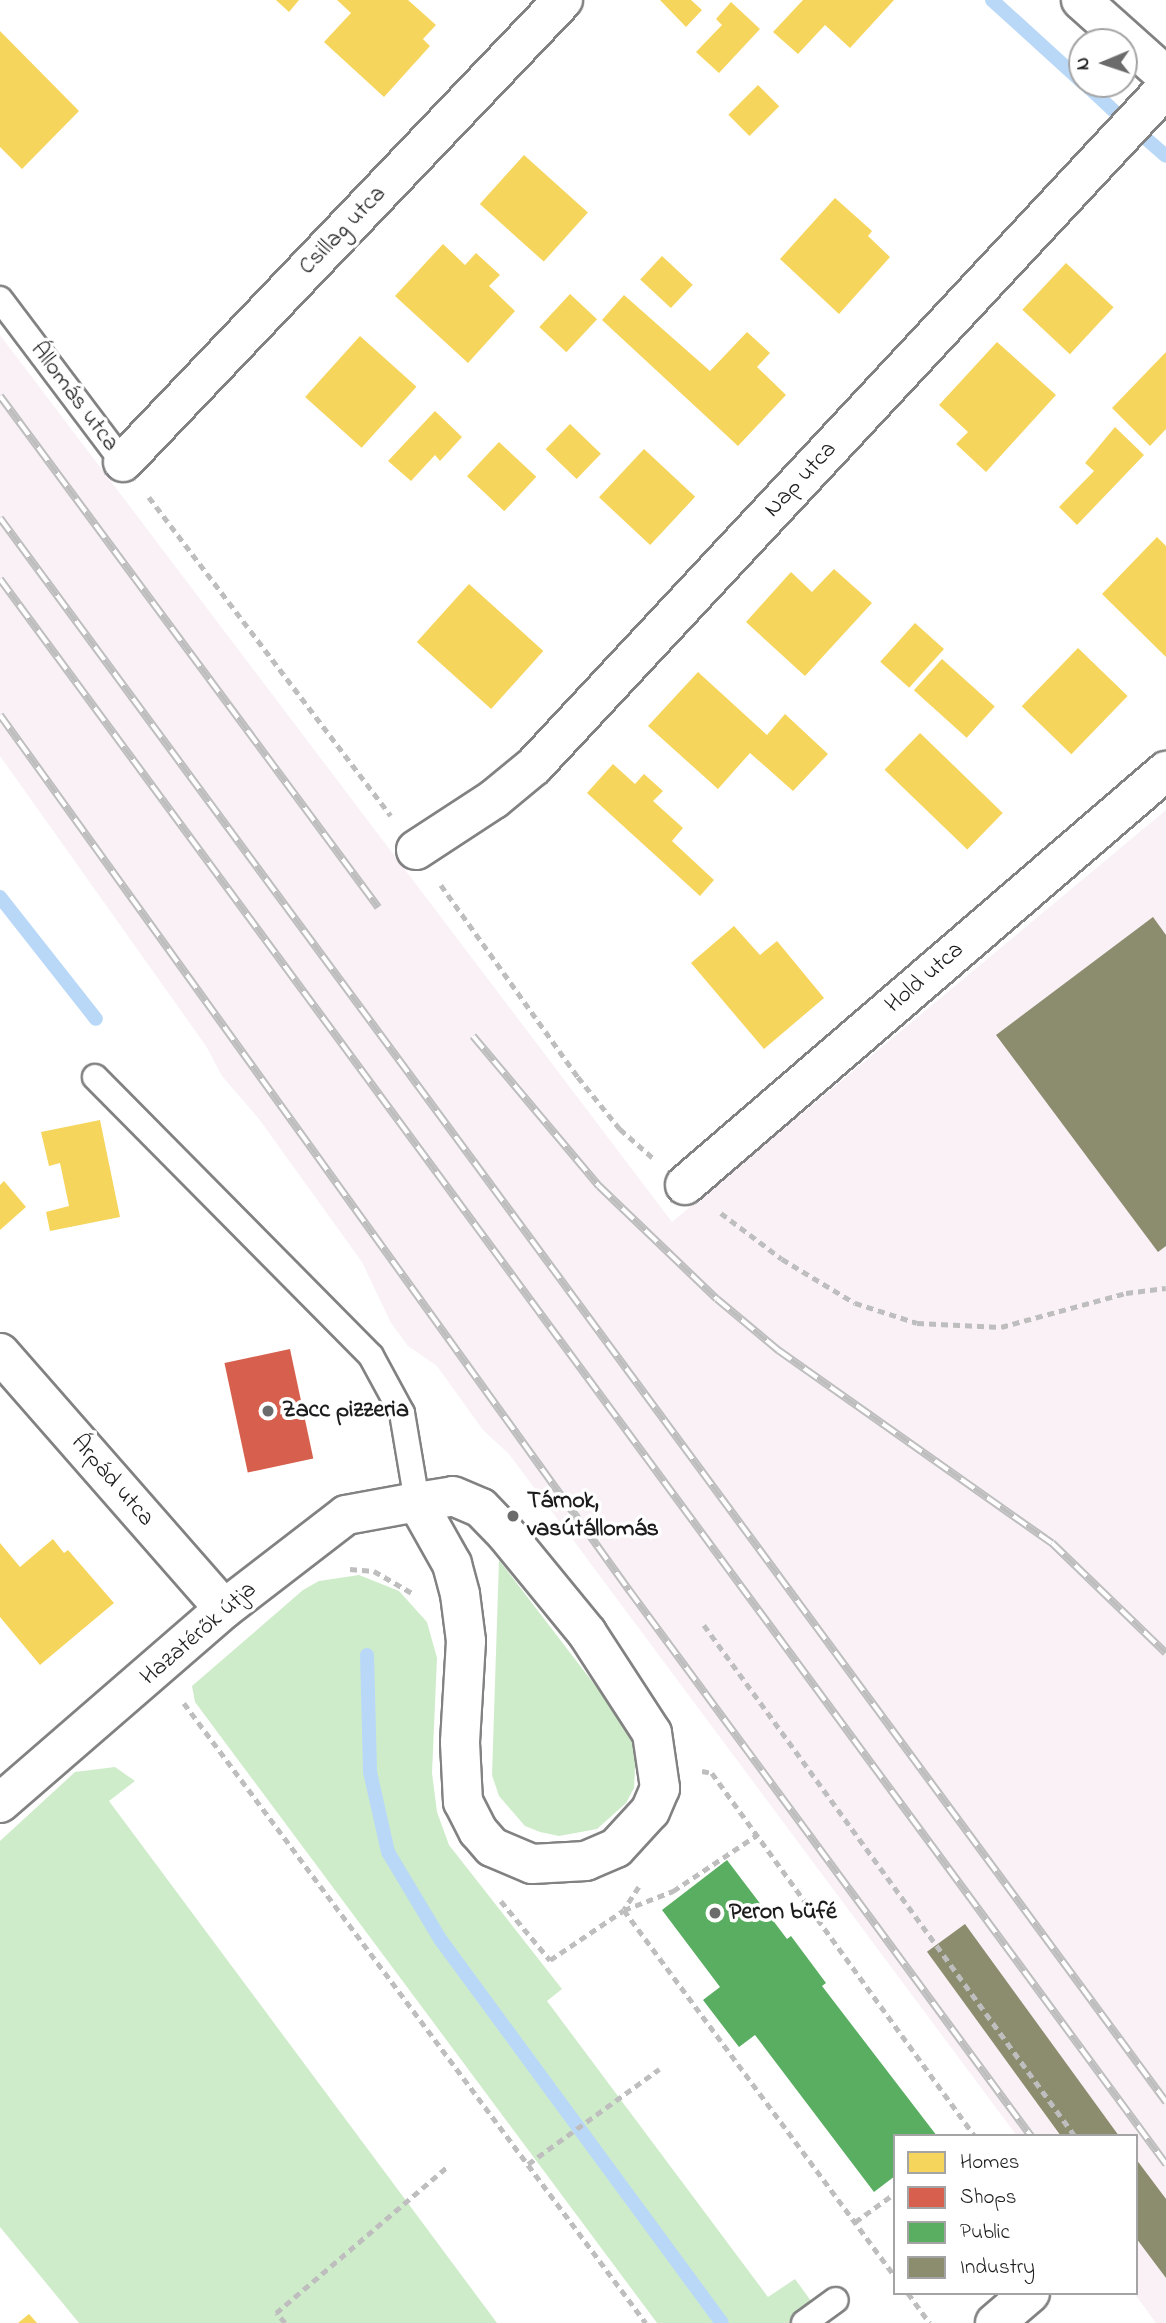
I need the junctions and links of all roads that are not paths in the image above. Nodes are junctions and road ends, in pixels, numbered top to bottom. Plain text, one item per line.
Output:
1 (563, 0) edge
2 (1081, 0) edge
3 (1166, 76) edge
4 (1166, 88) edge
5 (0, 299) edge
6 (123, 463) joint
7 (1166, 771) edge
8 (416, 850) road end
9 (95, 1077) dead end
10 (685, 1185) road end
11 (0, 1353) edge
12 (416, 1502) junction
13 (224, 1609) junction
14 (0, 1803) edge
15 (1028, 2295) edge
16 (836, 2300) dead end
17 (804, 2323) edge
18 (995, 2323) edge

1 - 6 street, Csillag utca
2 - 3 street
4 - 8 street, Nap utca
5 - 6 lane, Állomás utca
7 - 10 street, Hold utca
9 - 12 lane
11 - 13 street, Árpád utca
12 - 12 street, Hazatérők útja
12 - 13 street, Hazatérők útja
13 - 14 street, Hazatérők útja
15 - 18 street
16 - 17 lane

